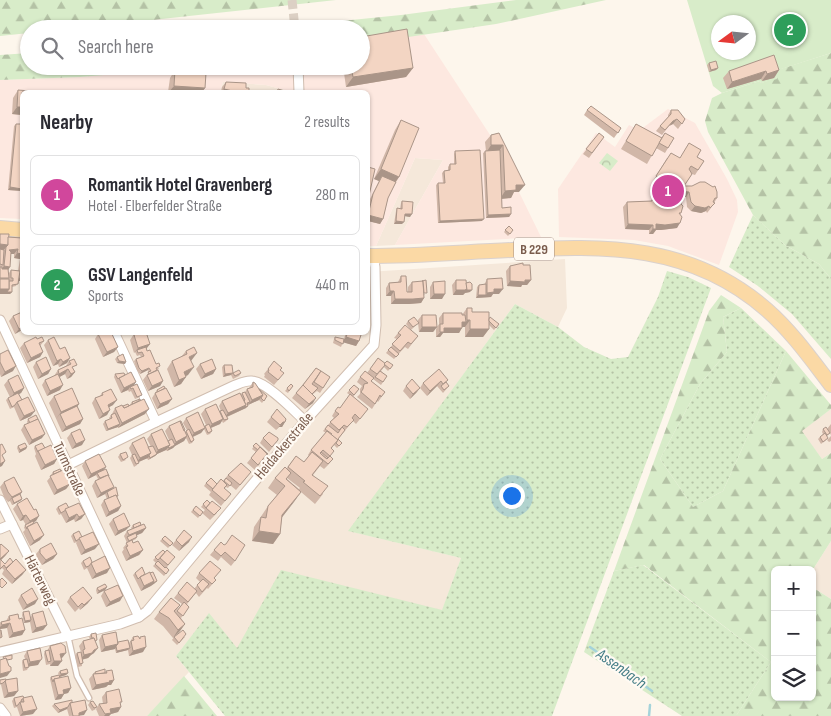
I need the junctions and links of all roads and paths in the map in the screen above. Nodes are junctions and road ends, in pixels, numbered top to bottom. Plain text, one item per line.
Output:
1 (298, 75) edge
2 (298, 90) edge
3 (0, 228) edge
4 (20, 230) edge
5 (370, 256) edge
6 (0, 320) edge
7 (115, 335) edge
8 (831, 385) edge
9 (305, 421) junction
10 (156, 422) junction
11 (68, 465) junction
12 (0, 500) edge
13 (12, 524) junction
14 (0, 529) edge
15 (139, 617) junction
16 (68, 636) junction
17 (0, 652) edge
18 (89, 698) dead end
19 (0, 708) edge
20 (6, 716) edge

1 - 2 street
3 - 4 main road
5 - 8 main road, B 229
5 - 9 street, Heidackerstraße
6 - 11 street, Turmstraße
7 - 10 street
9 - 10 street
9 - 15 street, Heidackerstraße
10 - 11 street
11 - 15 street, Turmstraße
12 - 13 street, Härterweg
13 - 14 street
13 - 16 street, Härterweg
15 - 16 street
16 - 17 street
16 - 18 lane
19 - 20 street

